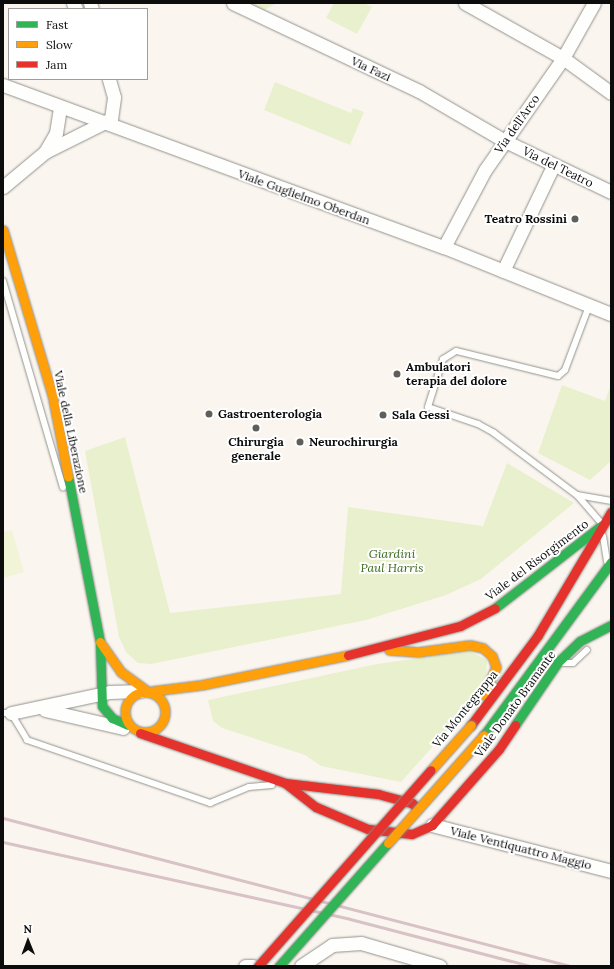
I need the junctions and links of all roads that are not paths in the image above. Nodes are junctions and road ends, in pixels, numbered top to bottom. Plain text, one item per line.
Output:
1 (233, 3) edge
2 (465, 3) edge
3 (594, 3) edge
4 (563, 58) junction
5 (109, 80) edge
6 (3, 84) edge
7 (611, 93) edge
8 (60, 108) junction
9 (104, 125) junction
10 (505, 141) junction
11 (45, 152) junction
12 (553, 166) junction
13 (3, 187) edge
14 (611, 192) edge
15 (3, 230) edge
16 (444, 248) junction
17 (503, 271) junction
18 (3, 281) edge
19 (589, 306) junction
20 (611, 314) edge
21 (72, 445) dead end
22 (62, 446) junction
23 (577, 495) junction
24 (72, 498) junction
25 (611, 502) edge
26 (611, 512) edge
27 (602, 525) junction
28 (610, 566) edge
29 (611, 622) edge
30 (611, 625) edge
31 (100, 642) junction
32 (553, 644) junction
33 (372, 650) junction
34 (587, 650) dead end
35 (558, 662) junction
36 (201, 685) junction
37 (146, 691) junction
38 (100, 694) junction
39 (183, 697) dead end
40 (173, 705) dead end
41 (35, 709) junction
42 (7, 713) edge
43 (163, 716) junction
44 (471, 725) junction
45 (134, 730) junction
46 (184, 747) junction
47 (285, 783) junction
48 (432, 826) junction
49 (611, 871) edge
50 (245, 966) edge
51 (253, 966) edge
52 (258, 966) edge
53 (280, 966) edge
54 (301, 966) edge
55 (440, 966) edge

1 - 10 street, Via Fazi
2 - 4 street
3 - 4 street, Via dell'Arco
4 - 7 street
4 - 10 street, Via dell'Arco
5 - 9 street
6 - 8 street, Viale Guglielmo Oberdan
8 - 9 street, Viale Guglielmo Oberdan
8 - 11 street
9 - 11 street
9 - 16 street, Viale Guglielmo Oberdan
10 - 12 street, Via del Teatro
10 - 16 street, Via dell'Arco
11 - 13 street
12 - 14 street, Via del Teatro
12 - 17 street
15 - 22 street, Viale della Liberazione
16 - 17 street, Viale Guglielmo Oberdan
17 - 19 street, Viale Guglielmo Oberdan
18 - 24 lane
19 - 20 street, Viale Guglielmo Oberdan
19 - 23 lane
21 - 22 lane
22 - 24 street, Viale della Liberazione
23 - 25 lane
23 - 27 lane
24 - 31 street, Viale della Liberazione
26 - 27 street, Via Montegrappa
27 - 28 lane
27 - 33 street, Viale del Risorgimento
27 - 44 street, Via Montegrappa
28 - 32 street
29 - 32 street, Viale Donato Bramante
30 - 35 street, Viale Donato Bramante
31 - 37 street, Viale della Liberazione
31 - 38 street, Viale della Liberazione
32 - 53 street, bridge
33 - 36 street, Viale del Risorgimento
33 - 44 street, Viale del Risorgimento
34 - 35 lane
35 - 48 street, Viale Donato Bramante
36 - 37 street, Viale del Risorgimento
36 - 39 street
37 - 38 street
37 - 43 street
37 - 45 street
38 - 41 street
38 - 45 street, Viale della Liberazione
40 - 43 street
41 - 42 street
41 - 45 street
42 - 47 lane
43 - 45 street
43 - 46 street
44 - 52 street, Via Montegrappa, bridge
45 - 46 street
46 - 47 street
47 - 48 street
47 - 48 street
48 - 49 street, Viale Ventiquattro Maggio
50 - 51 street
54 - 55 street

